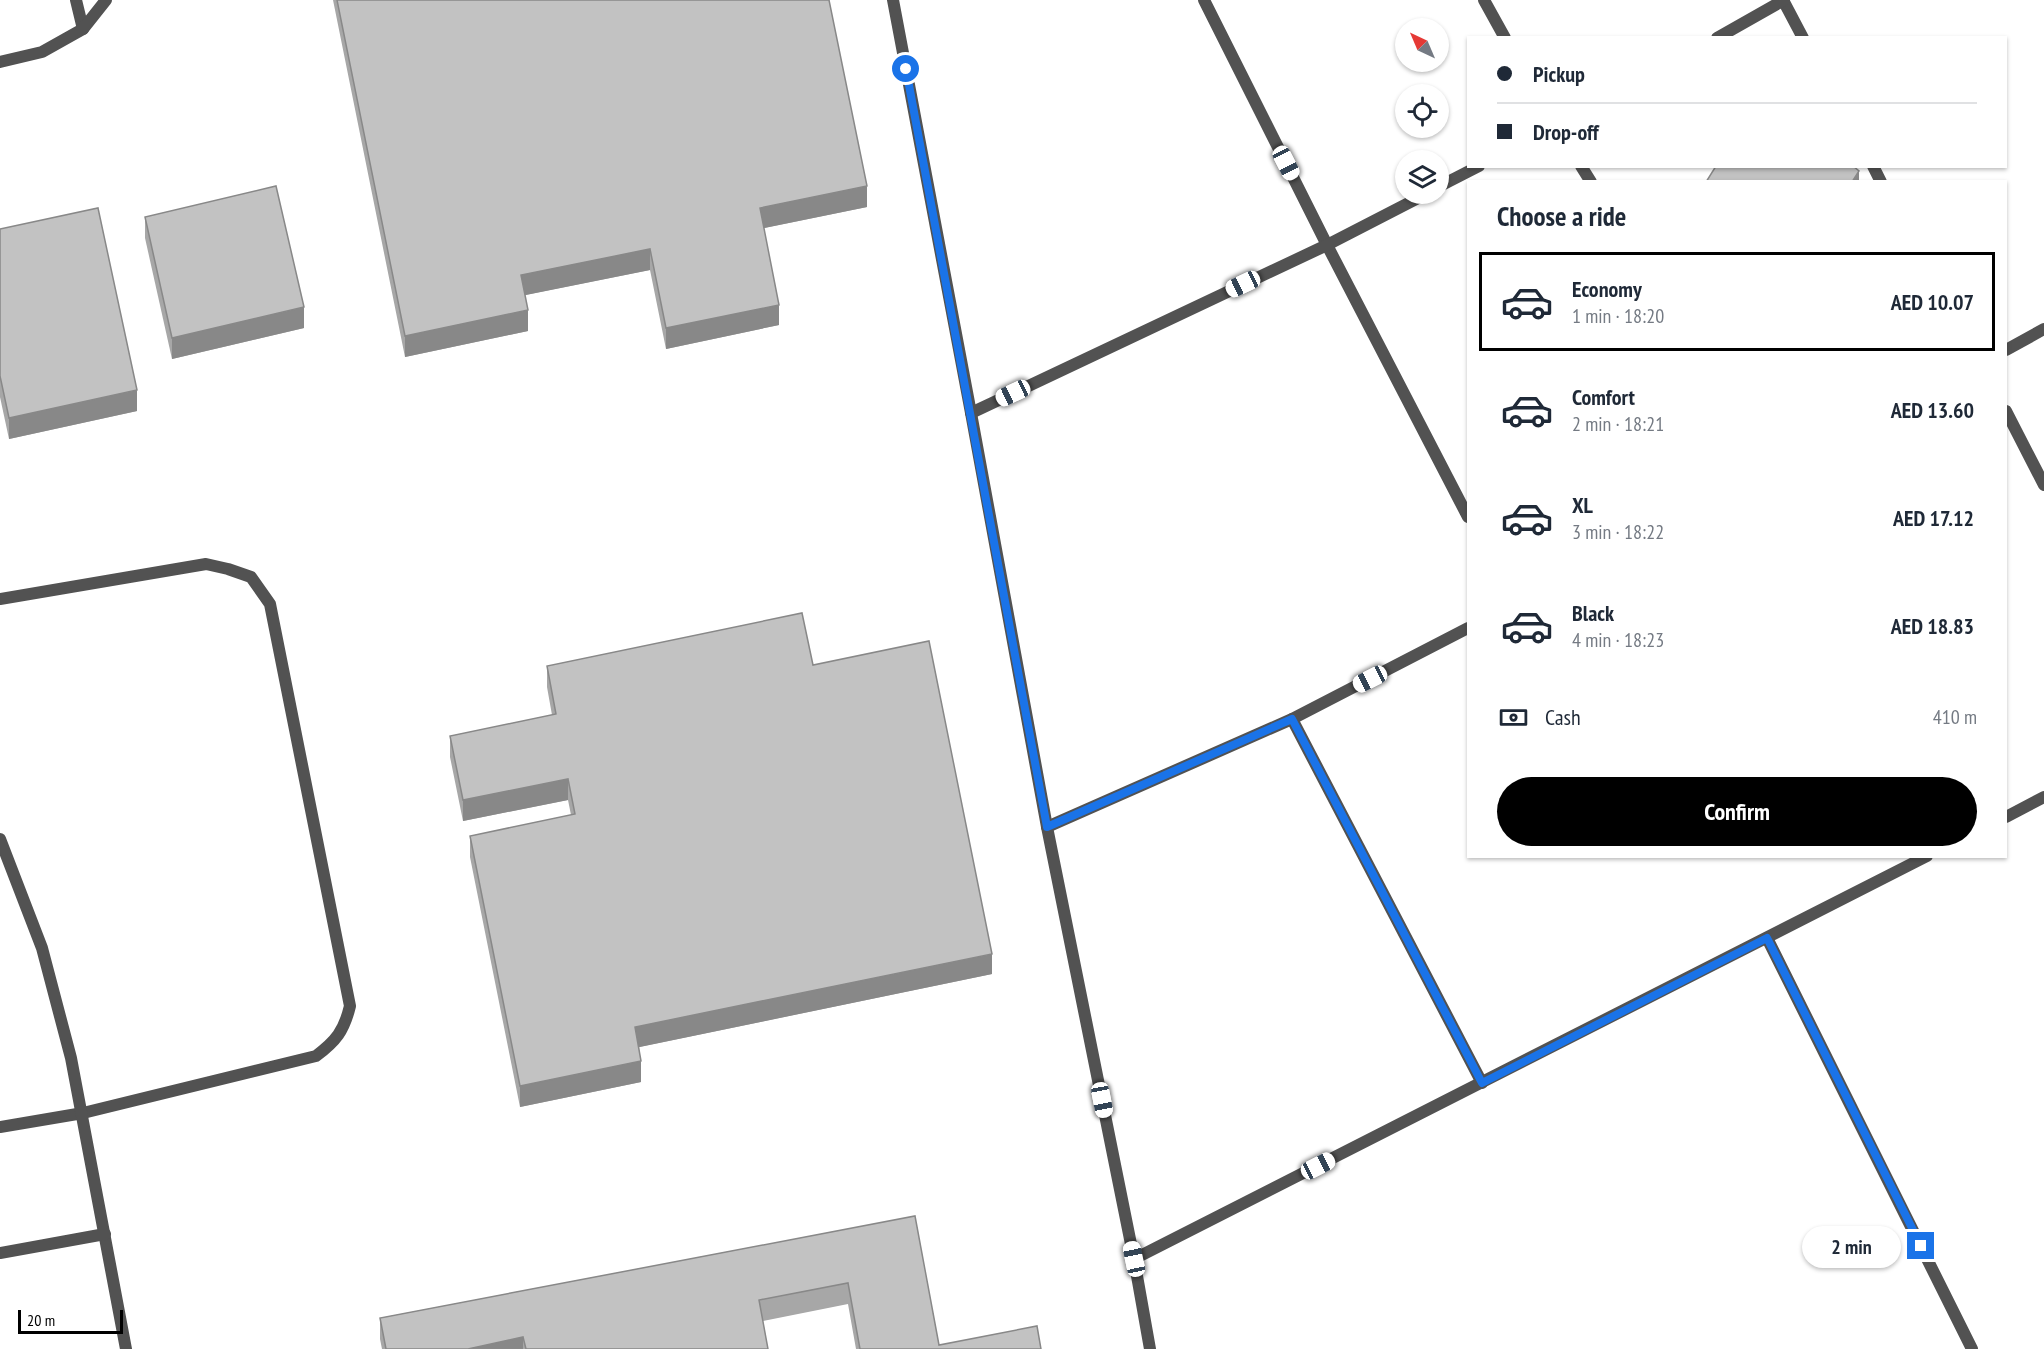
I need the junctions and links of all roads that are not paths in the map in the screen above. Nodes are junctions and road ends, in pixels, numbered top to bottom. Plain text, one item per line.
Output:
1 (76, 0) edge
2 (106, 0) edge
3 (893, 0) edge
4 (1204, 0) edge
5 (1484, 0) edge
6 (1783, 0) edge
7 (83, 29) junction
8 (1504, 36) edge
9 (1720, 36) edge
10 (1802, 36) edge
11 (0, 62) edge
12 (1475, 168) edge
13 (1449, 181) edge
14 (1407, 204) edge
15 (1327, 245) junction
16 (2044, 329) edge
17 (2007, 349) edge
18 (971, 412) junction
19 (2007, 413) edge
20 (2044, 485) edge
21 (1467, 515) edge
22 (0, 599) edge
23 (1467, 629) edge
24 (1292, 719) junction
25 (2044, 797) edge
26 (2007, 816) edge
27 (1047, 827) junction
28 (0, 838) edge
29 (3, 854) edge
30 (1924, 858) edge
31 (1767, 938) junction
32 (1482, 1083) junction
33 (82, 1113) junction
34 (0, 1127) edge
35 (105, 1234) junction
36 (0, 1253) edge
37 (1134, 1259) junction
38 (126, 1349) edge
39 (1150, 1349) edge
40 (1972, 1349) edge

1 - 7 street
2 - 7 street
3 - 18 street
4 - 15 street
5 - 8 street
6 - 9 street
6 - 10 street
7 - 11 street
12 - 13 street
14 - 15 street
15 - 18 street
15 - 21 street
16 - 17 street
18 - 27 street
19 - 20 street
22 - 33 street
23 - 24 street
24 - 27 street
24 - 32 street
25 - 26 street
27 - 37 street
28 - 29 street
29 - 33 street
30 - 31 street
31 - 32 street
31 - 40 street
32 - 37 street
33 - 34 street
33 - 35 street
35 - 36 street
35 - 38 street
37 - 39 street

